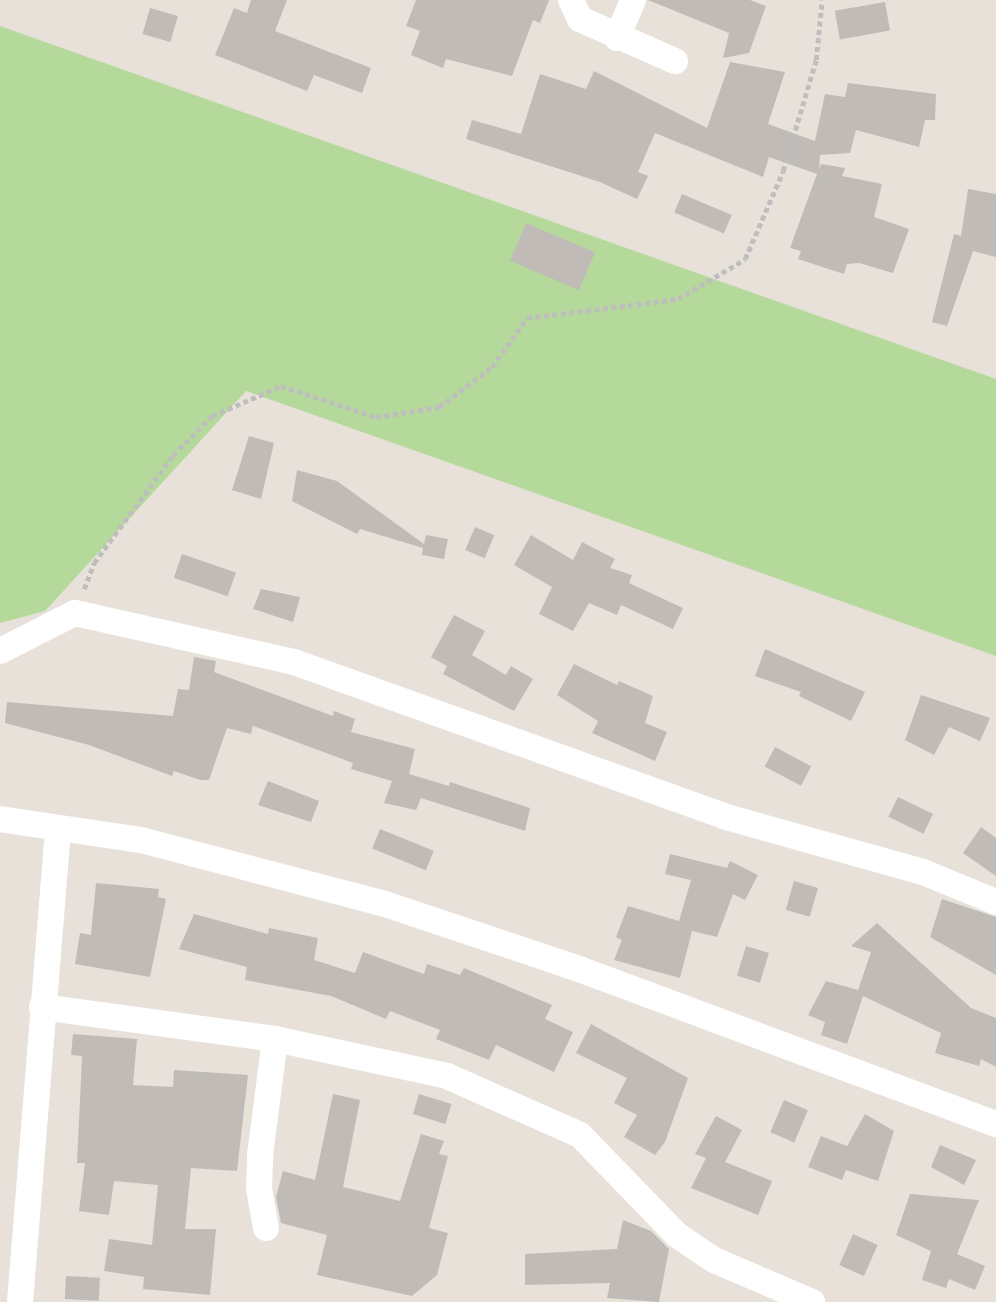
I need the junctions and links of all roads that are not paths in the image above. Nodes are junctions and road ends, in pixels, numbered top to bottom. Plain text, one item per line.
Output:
1 (571, 0) edge
2 (633, 0) edge
3 (617, 38) junction
4 (675, 61) dead end
5 (0, 651) edge
6 (0, 819) edge
7 (58, 831) junction
8 (996, 902) edge
9 (42, 1007) junction
10 (275, 1039) junction
11 (996, 1124) edge
12 (266, 1228) dead end
13 (12, 1258) edge
14 (20, 1302) edge
15 (812, 1302) edge

1 - 3 street
2 - 3 street
3 - 4 street
5 - 8 street
6 - 7 street
7 - 9 street
7 - 11 street
9 - 10 street
9 - 13 street
10 - 12 street
10 - 15 street
13 - 14 street

